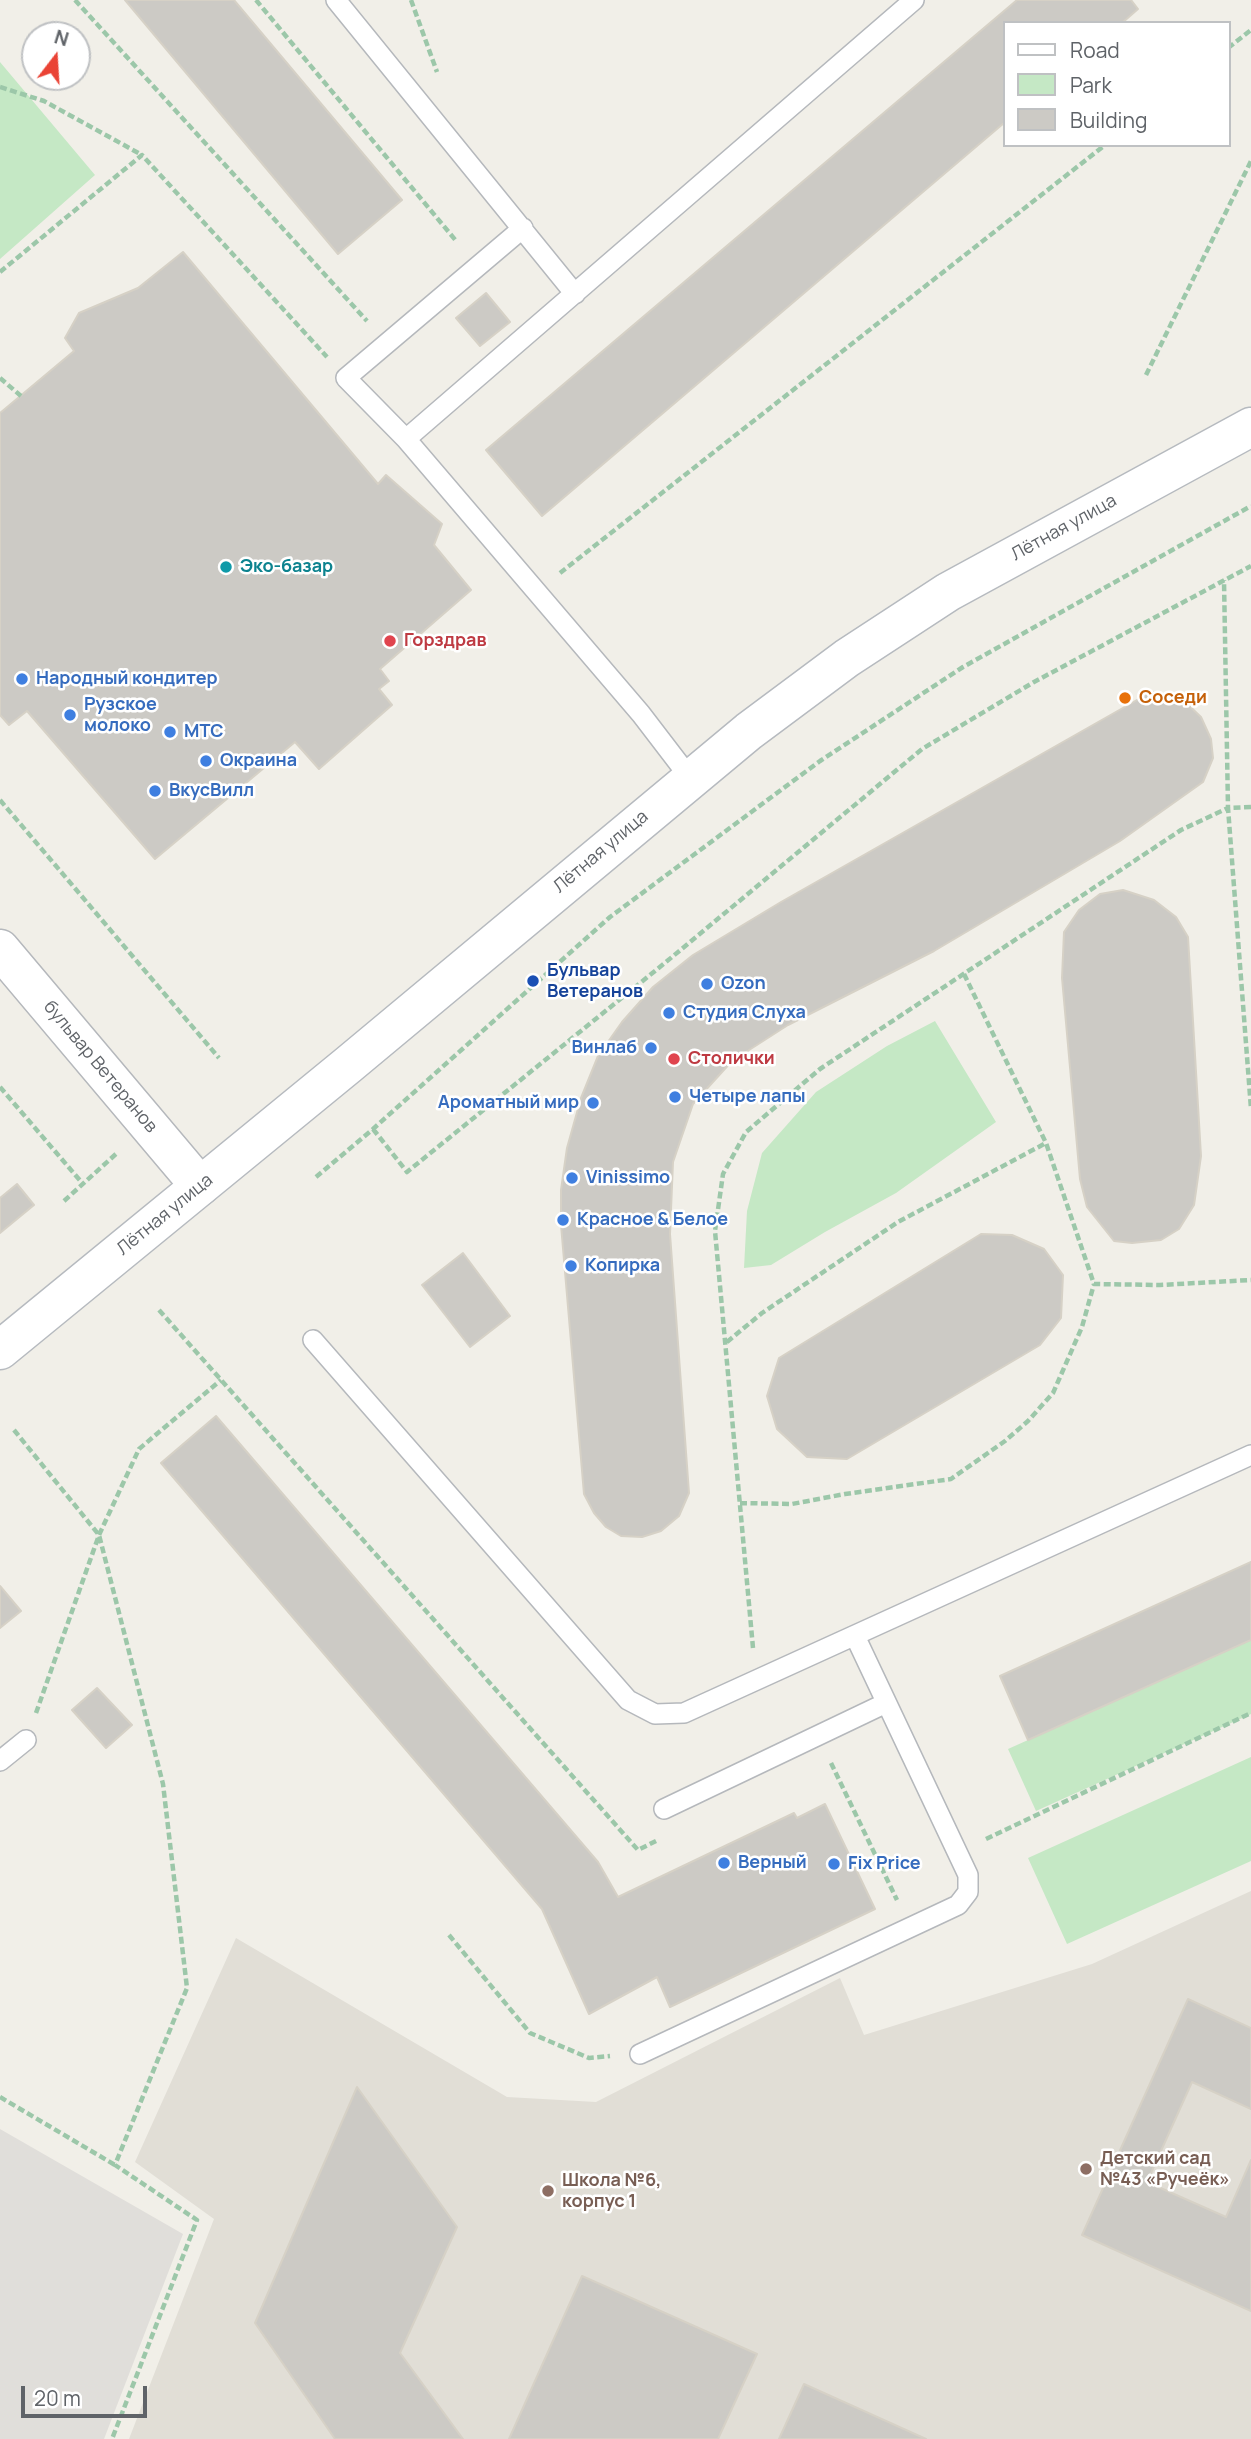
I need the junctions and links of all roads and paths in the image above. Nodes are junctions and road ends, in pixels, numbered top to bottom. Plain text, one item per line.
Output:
1 (75, 0) edge
2 (256, 0) edge
3 (337, 0) edge
4 (914, 0) edge
5 (1251, 30) edge
6 (1230, 46) edge
7 (0, 87) edge
8 (1102, 147) edge
9 (142, 155) junction
10 (1251, 161) edge
11 (523, 229) junction
12 (478, 267) junction
13 (0, 272) edge
14 (575, 294) junction
15 (387, 344) junction
16 (1146, 375) dead end
17 (0, 378) edge
18 (346, 378) junction
19 (21, 396) dead end
20 (1251, 427) edge
21 (406, 439) junction
22 (1251, 506) edge
23 (1251, 566) edge
24 (1224, 580) junction
25 (536, 591) junction
26 (690, 778) junction
27 (0, 800) edge
28 (1251, 807) edge
29 (1228, 808) junction
30 (0, 948) edge
31 (964, 974) junction
32 (219, 1058) dead end
33 (0, 1087) edge
34 (1251, 1109) edge
35 (373, 1129) junction
36 (1046, 1143) junction
37 (316, 1177) dead end
38 (83, 1184) dead end
39 (200, 1186) junction
40 (1251, 1280) edge
41 (1094, 1284) junction
42 (159, 1310) dead end
43 (313, 1340) dead end
44 (726, 1343) junction
45 (0, 1350) edge
46 (221, 1380) junction
47 (14, 1430) dead end
48 (1251, 1455) edge
49 (740, 1503) junction
50 (99, 1535) junction
51 (855, 1636) junction
52 (756, 1681) junction
53 (886, 1703) junction
54 (1251, 1713) edge
55 (26, 1740) joint
56 (830, 1761) dead end
57 (0, 1762) edge
58 (664, 1809) dead end
59 (662, 1839) dead end
60 (957, 1853) junction
61 (909, 1927) junction
62 (449, 1935) dead end
63 (640, 2054) joint
64 (0, 2097) edge
65 (115, 2165) junction
66 (112, 2439) edge

1 - 15 path
2 - 12 path
3 - 11 lane
4 - 14 lane
5 - 6 path
7 - 9 path
8 - 25 path
9 - 13 path
9 - 18 path
10 - 16 path
11 - 12 lane
11 - 14 lane
12 - 15 lane
14 - 21 lane
15 - 18 lane
17 - 19 path
18 - 21 lane
20 - 26 street, Лётная улица
21 - 25 lane
22 - 35 path
23 - 24 path
24 - 29 path
24 - 35 path
25 - 26 lane
26 - 39 street, Лётная улица
27 - 32 path
28 - 29 path
29 - 31 path
29 - 34 path
30 - 39 street, бульвар Ветеранов
31 - 36 path
31 - 44 path
33 - 38 path
35 - 37 path
36 - 41 path
36 - 44 path
39 - 45 street, Лётная улица
40 - 41 path
41 - 49 path
42 - 46 path
43 - 52 lane
44 - 49 path
46 - 50 path
46 - 59 path
47 - 50 path
48 - 51 lane
49 - 52 path
50 - 55 path
50 - 65 path
51 - 52 lane
51 - 53 lane
53 - 58 lane
53 - 60 lane
54 - 60 path
55 - 57 lane
56 - 61 path
60 - 61 lane
61 - 63 lane
62 - 63 path
64 - 65 path
65 - 66 path

